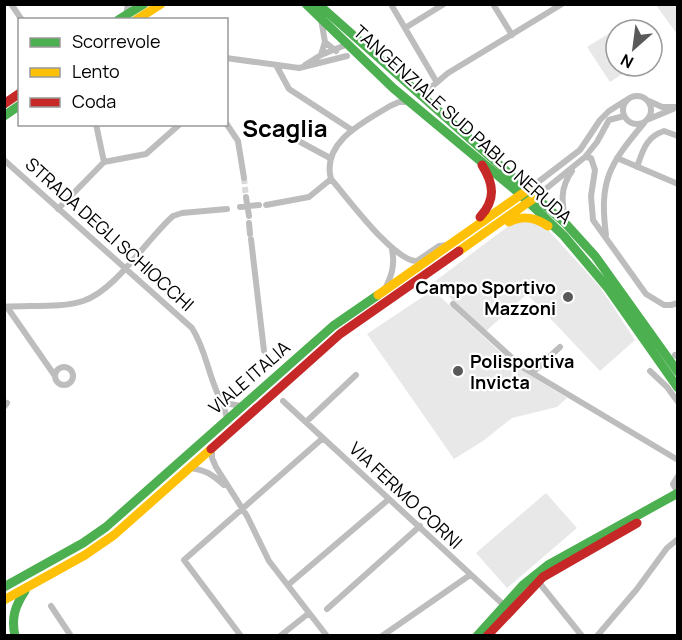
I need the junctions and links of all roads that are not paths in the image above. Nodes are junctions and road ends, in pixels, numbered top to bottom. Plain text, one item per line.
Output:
1 (11, 4) edge
2 (128, 4) edge
3 (144, 4) edge
4 (161, 4) edge
5 (306, 4) edge
6 (318, 4) edge
7 (326, 4) edge
8 (444, 4) edge
9 (492, 4) edge
10 (562, 4) edge
11 (392, 6) dead end
12 (21, 18) edge
13 (122, 18) edge
14 (139, 18) edge
15 (321, 18) junction
16 (405, 28) junction
17 (347, 31) junction
18 (512, 35) junction
19 (325, 42) junction
20 (348, 44) junction
21 (334, 50) junction
22 (321, 55) junction
23 (347, 56) junction
24 (228, 58) edge
25 (363, 59) junction
26 (276, 65) junction
27 (299, 68) junction
28 (403, 79) junction
29 (436, 81) junction
30 (393, 88) junction
31 (419, 92) junction
32 (18, 94) edge
33 (645, 98) junction
34 (628, 99) junction
35 (4, 104) edge
36 (416, 105) junction
37 (18, 106) edge
38 (390, 106) junction
39 (678, 107) edge
40 (4, 116) edge
41 (624, 116) junction
42 (646, 121) junction
43 (631, 123) junction
44 (96, 126) edge
45 (178, 126) edge
46 (228, 126) edge
47 (352, 130) junction
48 (280, 131) dead end
49 (678, 136) edge
50 (629, 141) junction
51 (476, 156) junction
52 (585, 157) junction
53 (330, 158) junction
54 (616, 158) junction
55 (4, 160) edge
56 (104, 162) junction
57 (575, 166) junction
58 (637, 167) junction
59 (244, 178) tunnel mouth
60 (332, 179) junction
61 (678, 184) edge
62 (525, 192) junction
63 (246, 197) tunnel mouth
64 (533, 199) junction
65 (266, 205) dead end
66 (258, 206) dead end
67 (244, 207) junction
68 (58, 209) junction
69 (227, 209) dead end
70 (566, 224) junction
71 (464, 234) junction
72 (564, 236) junction
73 (606, 236) junction
74 (448, 245) junction
75 (392, 249) junction
76 (455, 254) junction
77 (124, 269) junction
78 (384, 289) junction
79 (678, 303) edge
80 (453, 304) dead end
81 (6, 307) edge
82 (560, 347) dead end
83 (264, 351) dead end
84 (650, 371) dead end
85 (678, 372) edge
86 (532, 373) junction
87 (356, 375) dead end
88 (55, 376) dead end
89 (678, 388) edge
90 (221, 398) junction
91 (283, 401) dead end
92 (678, 402) edge
93 (241, 406) junction
94 (227, 419) junction
95 (306, 422) junction
96 (323, 438) junction
97 (212, 447) junction
98 (678, 460) edge
99 (188, 468) junction
100 (678, 476) edge
101 (229, 490) junction
102 (678, 493) edge
103 (389, 499) junction
104 (678, 500) edge
105 (243, 510) junction
106 (420, 526) junction
107 (678, 539) edge
108 (470, 575) junction
109 (23, 578) junction
110 (536, 578) junction
111 (4, 580) edge
112 (288, 585) junction
113 (4, 587) edge
114 (27, 588) junction
115 (4, 600) edge
116 (51, 606) dead end
117 (507, 608) junction
118 (327, 609) dead end
119 (309, 613) junction
120 (4, 621) edge
121 (14, 636) edge
122 (72, 636) edge
123 (241, 636) edge
124 (280, 636) edge
125 (327, 636) edge
126 (381, 636) edge
127 (477, 636) edge
128 (486, 636) edge
129 (582, 636) edge
130 (597, 636) edge

1 - 12 street
2 - 13 street
3 - 13 main road
4 - 14 main road
5 - 15 main road, TANGENZIALE SUD PABLO NERUDA
6 - 17 main road, TANGENZIALE SUD PABLO NERUDA
7 - 17 main road
8 - 16 street
9 - 18 street
10 - 18 street
11 - 16 street
15 - 19 street
15 - 20 main road, TANGENZIALE SUD PABLO NERUDA
16 - 29 street
17 - 28 main road, TANGENZIALE SUD PABLO NERUDA
18 - 29 street
19 - 21 street
19 - 22 street
20 - 21 street
20 - 25 main road, TANGENZIALE SUD PABLO NERUDA
20 - 28 main road
21 - 22 street
21 - 23 street
22 - 27 street
23 - 25 street
23 - 27 street
24 - 26 street
25 - 30 main road, TANGENZIALE SUD PABLO NERUDA
26 - 27 street
26 - 47 street
28 - 31 main road, TANGENZIALE SUD PABLO NERUDA
29 - 31 street
30 - 36 main road, TANGENZIALE SUD PABLO NERUDA
30 - 38 street
31 - 62 main road, TANGENZIALE SUD PABLO NERUDA
32 - 35 main road
33 - 34 street
33 - 39 street
33 - 42 street
34 - 41 street
34 - 62 street
36 - 38 street
36 - 51 main road, TANGENZIALE SUD PABLO NERUDA
37 - 40 main road
38 - 47 street
39 - 42 street
41 - 43 street
41 - 52 street
42 - 43 street
42 - 50 street
43 - 50 street
44 - 56 street
45 - 56 street
46 - 59 street
47 - 53 street
48 - 53 street
49 - 58 street
50 - 54 street
51 - 62 main road, TANGENZIALE SUD PABLO NERUDA
51 - 71 main road
52 - 57 street
52 - 73 street
53 - 60 street
54 - 58 street
54 - 73 street
55 - 68 street, STRADA DEGLI SCHIOCCHI
56 - 68 street
57 - 64 street
57 - 70 street
58 - 61 street
60 - 65 street
60 - 75 street
62 - 64 main road, TANGENZIALE SUD PABLO NERUDA
62 - 71 main road, VIALE ITALIA
63 - 67 street
64 - 70 main road, TANGENZIALE SUD PABLO NERUDA
64 - 72 main road, TANGENZIALE SUD PABLO NERUDA
64 - 76 main road
66 - 67 street
67 - 83 street
68 - 77 street, STRADA DEGLI SCHIOCCHI
69 - 77 street
70 - 85 main road, TANGENZIALE SUD PABLO NERUDA
71 - 74 main road, VIALE ITALIA
72 - 76 main road
72 - 89 main road, TANGENZIALE SUD PABLO NERUDA
73 - 79 street
74 - 75 street
74 - 78 main road, VIALE ITALIA
75 - 78 street
76 - 97 main road, VIALE ITALIA
77 - 81 street
77 - 90 street, STRADA DEGLI SCHIOCCHI
78 - 93 main road, VIALE ITALIA
80 - 86 street
81 - 88 street
82 - 86 street
84 - 92 street
86 - 98 street
87 - 95 street
90 - 93 street
90 - 94 street, STRADA DEGLI SCHIOCCHI
91 - 95 street, VIA FERMO CORNI
93 - 94 main road, VIALE ITALIA
94 - 109 main road, VIALE ITALIA
95 - 96 street, VIA FERMO CORNI
96 - 103 street, VIA FERMO CORNI
96 - 105 street
97 - 99 main road, VIALE ITALIA
97 - 101 street
99 - 101 street
99 - 114 main road, VIALE ITALIA
100 - 102 street
101 - 105 street
102 - 110 main road
103 - 106 street, VIA FERMO CORNI
103 - 112 street
104 - 110 main road
105 - 112 street
105 - 123 street
106 - 108 street, VIA FERMO CORNI
106 - 118 street
107 - 130 street
108 - 117 street, VIA FERMO CORNI
108 - 126 street
109 - 111 main road
109 - 113 main road, VIALE ITALIA
110 - 117 main road
110 - 129 street
112 - 119 street
114 - 115 main road, VIALE ITALIA
114 - 121 main road
116 - 122 street
117 - 127 main road
117 - 128 main road
119 - 124 street
119 - 125 street
120 - 121 main road

